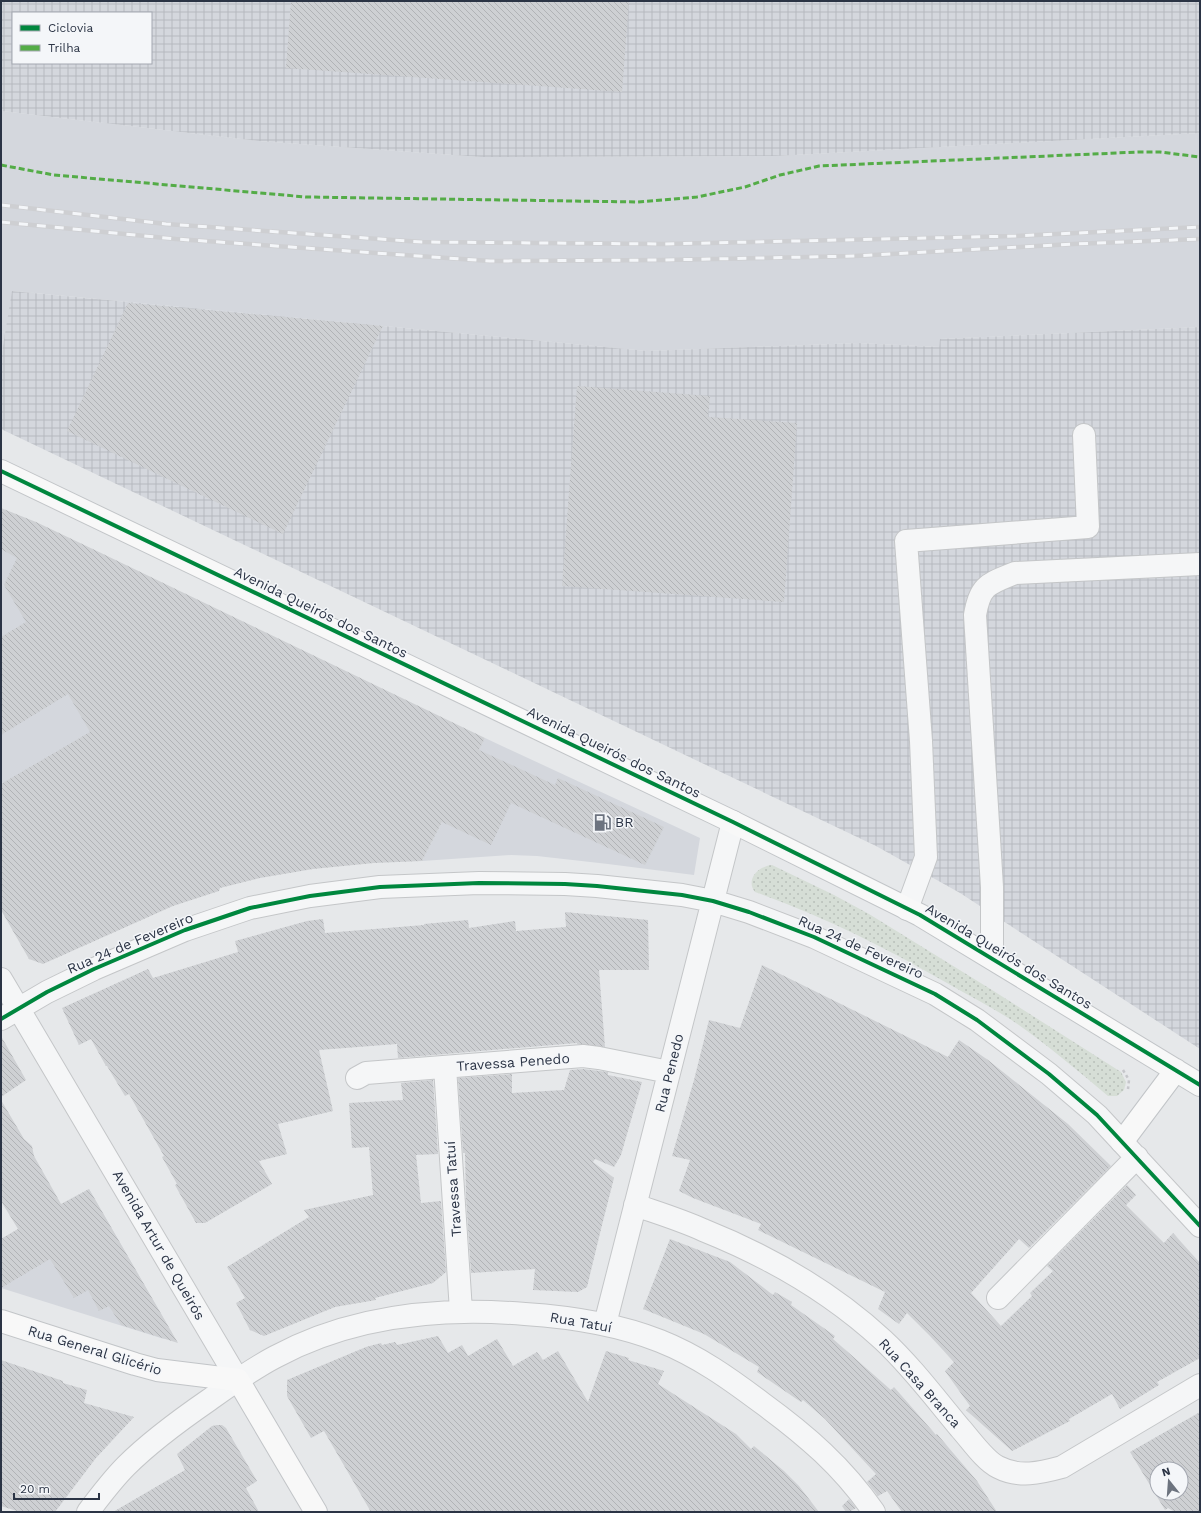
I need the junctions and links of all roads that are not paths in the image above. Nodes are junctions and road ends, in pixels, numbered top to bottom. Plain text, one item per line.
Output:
1 (1084, 435) dead end
2 (1, 471) edge
3 (1200, 564) edge
4 (733, 822) junction
5 (713, 901) junction
6 (908, 909) junction
7 (992, 958) junction
8 (1, 979) edge
9 (10, 1013) edge
10 (445, 1067) junction
11 (1176, 1070) junction
12 (669, 1072) junction
13 (357, 1078) dead end
14 (1200, 1085) edge
15 (1130, 1149) junction
16 (635, 1205) junction
17 (1200, 1226) edge
18 (998, 1298) dead end
19 (461, 1311) junction
20 (1, 1321) edge
21 (605, 1324) junction
22 (238, 1380) junction
23 (1200, 1385) edge
24 (88, 1512) edge
25 (316, 1512) edge
26 (874, 1512) edge

1 - 6 street
2 - 4 main road, Avenida Queirós dos Santos
3 - 7 street
4 - 5 street, Rua Penedo
4 - 6 main road, Avenida Queirós dos Santos
5 - 9 street, Rua 24 de Fevereiro
5 - 12 street, Rua Penedo
5 - 15 street, Rua 24 de Fevereiro
6 - 7 main road, Avenida Queirós dos Santos
7 - 11 main road, Avenida Queirós dos Santos
8 - 9 street, Avenida Artur de Queirós
9 - 22 street, Avenida Artur de Queirós
10 - 12 street, Travessa Penedo
10 - 13 street, Travessa Penedo
10 - 19 street, Travessa Tatuí
11 - 14 main road, Avenida Queirós dos Santos
11 - 15 main road
12 - 16 street, Rua Penedo
15 - 17 street, Rua 24 de Fevereiro
15 - 18 street
16 - 21 street, Rua Penedo
16 - 23 street, Rua Casa Branca
19 - 21 street, Rua Tatuí
19 - 22 street, Rua Tatuí
20 - 22 main road, Rua General Glicério
21 - 26 street, Rua Tatuí
22 - 24 street, Rua Tatuí
22 - 25 main road, Avenida Artur de Queirós

